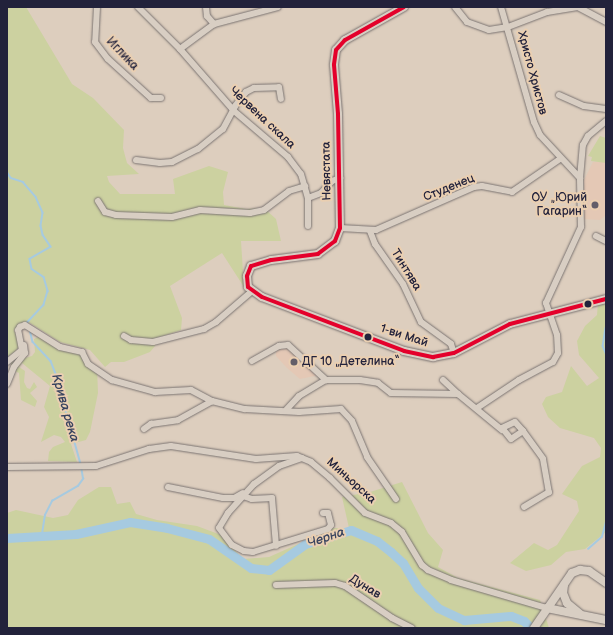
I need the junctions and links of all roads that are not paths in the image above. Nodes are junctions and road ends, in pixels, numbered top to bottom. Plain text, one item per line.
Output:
1 (97, 7) edge
2 (138, 7) edge
3 (206, 7) edge
4 (278, 7) edge
5 (404, 7) edge
6 (455, 7) edge
7 (501, 7) edge
8 (578, 7) edge
9 (606, 22) edge
10 (214, 24) junction
11 (508, 27) junction
12 (180, 49) junction
13 (559, 95) dead end
14 (161, 98) dead end
15 (281, 99) dead end
16 (606, 109) edge
17 (234, 111) junction
18 (606, 121) edge
19 (560, 159) junction
20 (136, 160) dead end
21 (340, 178) junction
22 (580, 178) junction
23 (305, 186) junction
24 (308, 198) junction
25 (98, 201) dead end
26 (308, 226) dead end
27 (340, 228) junction
28 (370, 231) junction
29 (596, 236) dead end
30 (606, 241) edge
31 (252, 291) junction
32 (606, 299) edge
33 (549, 315) junction
34 (124, 336) dead end
35 (23, 344) junction
36 (454, 353) junction
37 (252, 361) dead end
38 (7, 362) edge
39 (326, 380) junction
40 (443, 380) dead end
41 (7, 384) edge
42 (458, 394) junction
43 (212, 400) junction
44 (477, 408) junction
45 (286, 410) junction
46 (144, 429) dead end
47 (502, 430) junction
48 (523, 432) junction
49 (302, 458) junction
50 (7, 467) edge
51 (168, 488) dead end
52 (248, 490) junction
53 (243, 496) junction
54 (396, 499) dead end
55 (524, 507) dead end
56 (323, 514) dead end
57 (276, 546) junction
58 (564, 583) junction
59 (606, 583) edge
60 (276, 585) dead end
61 (547, 608) junction
62 (584, 617) junction
63 (606, 620) edge
64 (536, 624) edge
65 (412, 628) edge

1 - 14 street, Иглика
2 - 12 street, Червена скала
3 - 10 street
4 - 10 street
5 - 21 street, Невястата
6 - 11 street
7 - 11 street, Христо Христов
8 - 9 street
8 - 11 street
10 - 12 street
11 - 19 street, Христо Христов
12 - 17 street, Червена скала
13 - 16 street
15 - 17 street
17 - 20 street
17 - 23 street, Червена скала
18 - 22 street
19 - 22 street, Христо Христов
19 - 28 street, Студенец
21 - 24 street
21 - 27 street, Невястата
22 - 33 street
23 - 24 street, Червена скала
23 - 25 street
24 - 26 street, Червена скала
27 - 28 street, Студенец
27 - 31 street
28 - 36 street, Тинтява
29 - 30 street
31 - 34 street
31 - 36 street, 1-ви Май
32 - 33 street, 1-ви Май
33 - 36 street, 1-ви Май
33 - 44 street
35 - 38 street
35 - 41 street
35 - 43 street
37 - 39 street
39 - 42 street
39 - 45 street
40 - 42 street
42 - 44 street
43 - 45 street
43 - 46 street
44 - 47 street
45 - 54 street
47 - 48 street
47 - 48 street
48 - 55 street
49 - 50 street
49 - 52 street
49 - 61 street, Миньорска
51 - 52 street
52 - 53 street
53 - 57 street
53 - 57 street
56 - 57 street
58 - 59 street
58 - 61 street
58 - 62 street
60 - 65 street, Дунав
61 - 62 street
61 - 64 street
62 - 63 street

